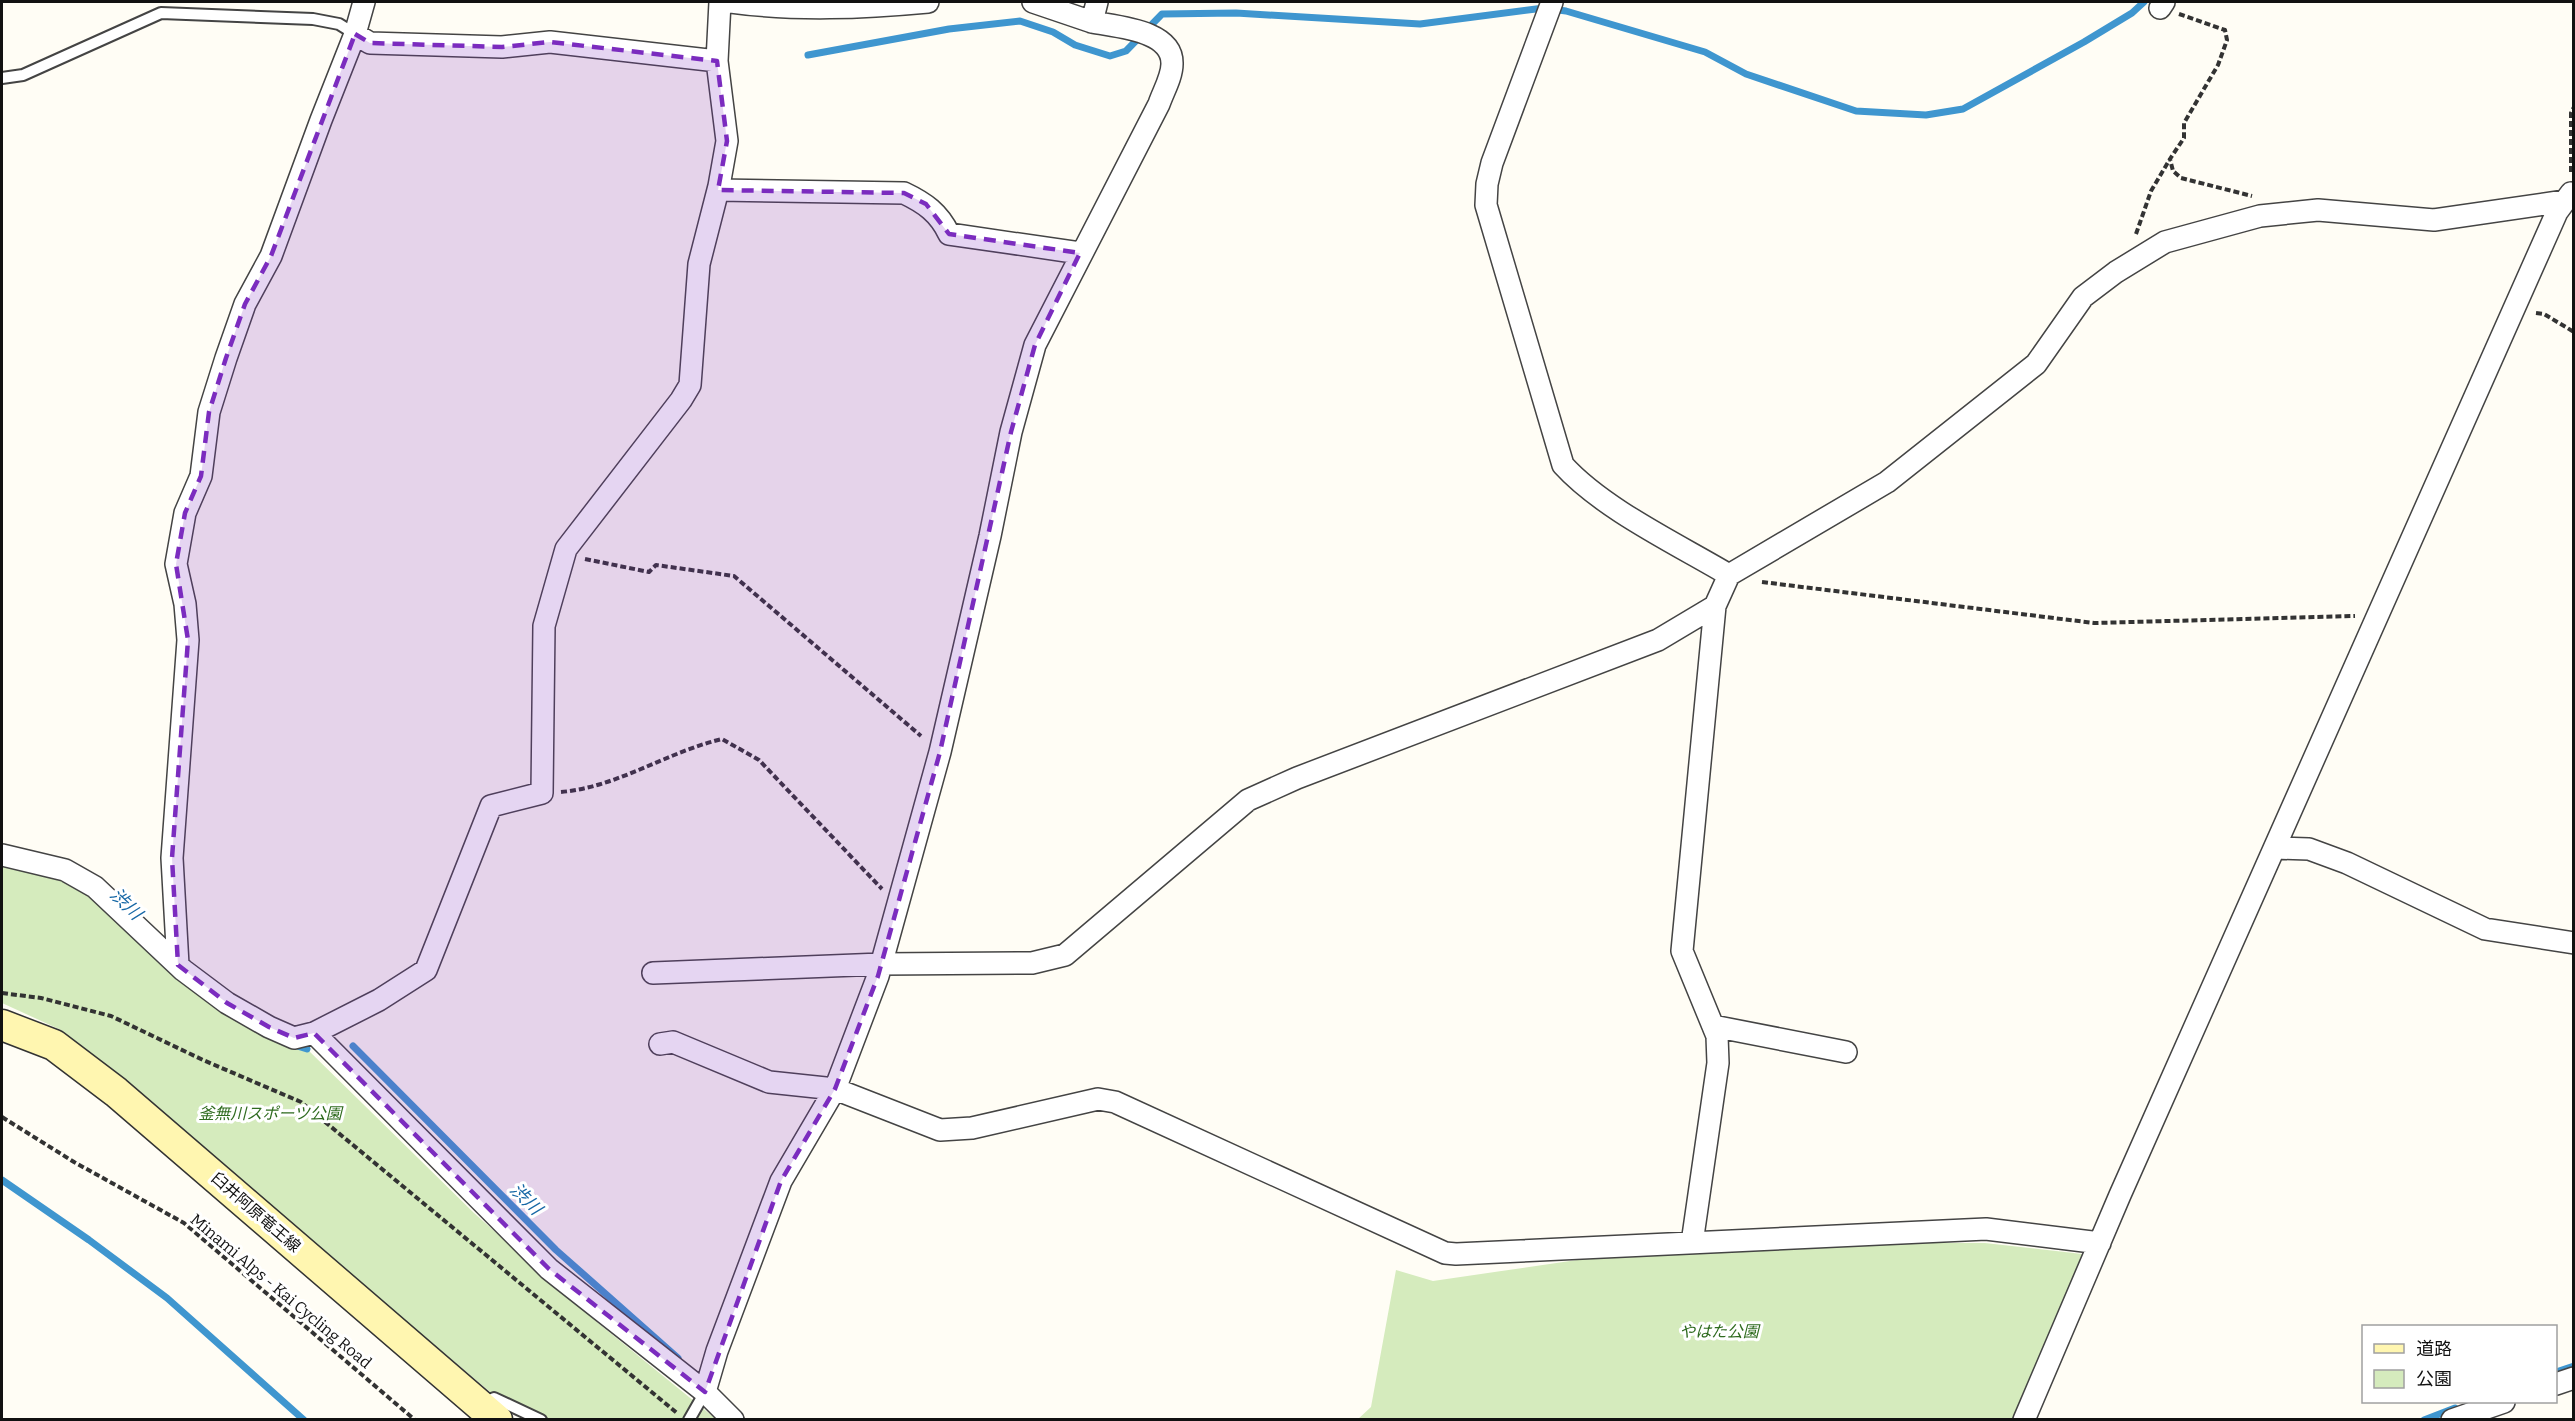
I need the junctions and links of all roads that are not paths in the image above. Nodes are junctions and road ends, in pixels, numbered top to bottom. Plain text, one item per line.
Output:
1 (364, 2) edge
2 (720, 2) edge
3 (731, 2) edge
4 (928, 2) edge
5 (1033, 2) edge
6 (1552, 2) edge
7 (1095, 12) edge
8 (355, 34) junction
9 (717, 61) junction
10 (2, 78) edge
11 (718, 190) junction
12 (2570, 193) edge
13 (1080, 253) junction
14 (1729, 575) junction
15 (1715, 606) junction
16 (2275, 848) junction
17 (2, 855) edge
18 (2574, 943) edge
19 (881, 964) junction
20 (177, 965) junction
21 (653, 973) dead end
22 (2, 1025) edge
23 (1713, 1026) junction
24 (314, 1033) junction
25 (660, 1044) dead end
26 (1846, 1052) dead end
27 (835, 1089) junction
28 (1692, 1243) junction
29 (2100, 1243) junction
30 (2574, 1378) edge
31 (2557, 1384) edge
32 (705, 1392) junction
33 (2498, 1403) edge
34 (488, 1412) edge
35 (541, 1419) edge
36 (686, 1419) edge
37 (733, 1419) edge
38 (2024, 1419) edge
39 (2452, 1419) edge

1 - 8 street
2 - 9 street
3 - 4 street
5 - 7 street
6 - 14 street
7 - 13 street
8 - 9 street
8 - 10 lane
8 - 20 street
9 - 11 street
11 - 13 street
11 - 24 street
12 - 14 street
12 - 16 street
13 - 19 street
14 - 15 street
15 - 19 street
15 - 23 street
16 - 18 street
16 - 29 street
17 - 20 street
19 - 21 street
19 - 27 street
20 - 24 street
22 - 34 main road, 臼井阿原竜王線
23 - 26 street
23 - 28 street
24 - 32 street
25 - 27 street
27 - 28 street
27 - 32 street
28 - 29 street
29 - 38 street
30 - 31 street
32 - 36 lane
32 - 37 street
33 - 39 street
34 - 35 lane

